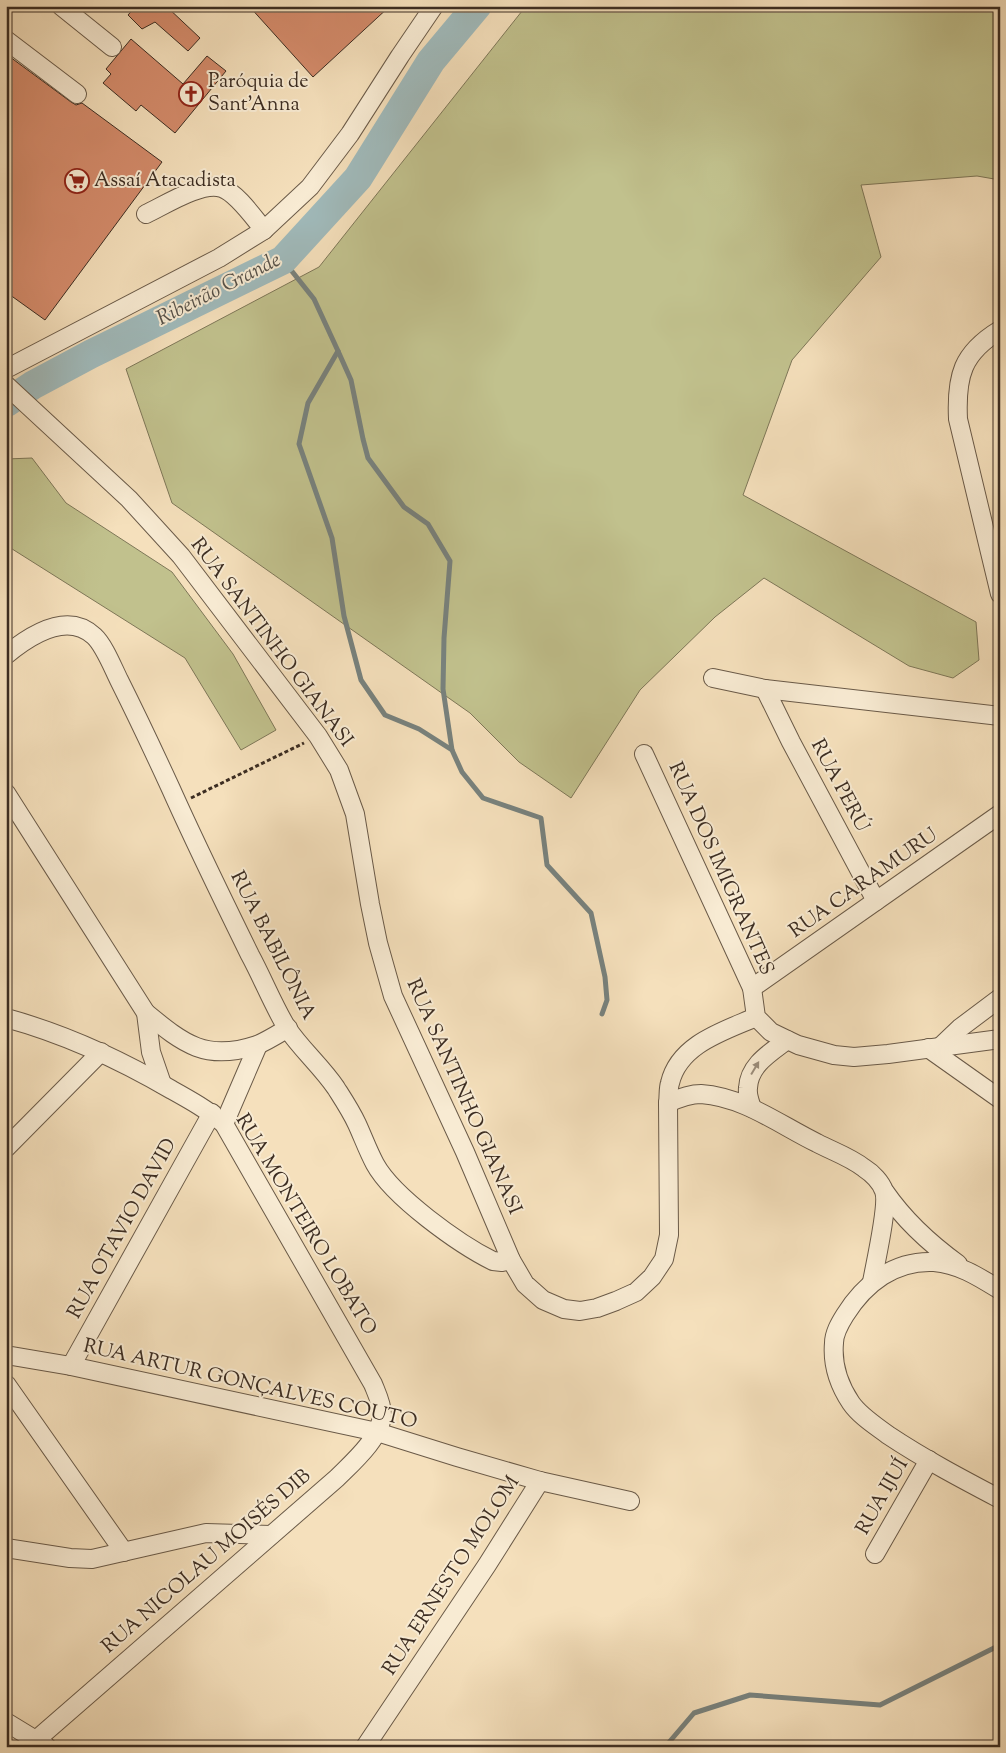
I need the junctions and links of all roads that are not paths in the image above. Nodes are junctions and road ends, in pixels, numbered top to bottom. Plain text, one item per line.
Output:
1 (61, 6) edge
2 (434, 6) edge
3 (6, 40) edge
4 (112, 47) dead end
5 (77, 94) dead end
6 (146, 214) dead end
7 (264, 230) junction
8 (1000, 330) edge
9 (6, 369) edge
10 (6, 385) edge
11 (1000, 594) edge
12 (6, 655) edge
13 (713, 678) dead end
14 (765, 689) junction
15 (1000, 716) edge
16 (644, 754) dead end
17 (6, 793) edge
18 (1000, 814) edge
19 (876, 901) junction
20 (752, 988) junction
21 (1000, 998) edge
22 (146, 1013) junction
23 (756, 1016) junction
24 (6, 1018) edge
25 (288, 1028) junction
26 (1000, 1039) edge
27 (787, 1040) junction
28 (258, 1045) junction
29 (934, 1048) junction
30 (101, 1052) junction
31 (162, 1084) junction
32 (1000, 1098) edge
33 (668, 1103) junction
34 (752, 1108) junction
35 (218, 1119) junction
36 (6, 1148) edge
37 (884, 1192) junction
38 (511, 1260) junction
39 (964, 1269) junction
40 (872, 1282) junction
41 (1000, 1290) edge
42 (6, 1355) edge
43 (71, 1366) junction
44 (6, 1384) edge
45 (380, 1402) joint
46 (377, 1432) junction
47 (928, 1460) junction
48 (540, 1481) junction
49 (1000, 1499) edge
50 (630, 1501) dead end
51 (271, 1535) junction
52 (6, 1548) edge
53 (124, 1552) junction
54 (875, 1554) dead end
55 (6, 1722) edge
56 (41, 1743) edge
57 (364, 1747) edge

1 - 4 street
2 - 7 street
3 - 5 street
6 - 7 street
7 - 9 street
8 - 11 street
10 - 38 street, RUA SANTINHO GIANASI
12 - 25 street, RUA BABILÔNIA
13 - 14 street
14 - 15 street
14 - 19 street, RUA PERÚ
16 - 20 street, RUA DOS IMIGRANTES
17 - 22 street
18 - 19 street, RUA CARAMURU
19 - 20 street, RUA CARAMURU
20 - 23 street, RUA DOS IMIGRANTES
21 - 29 street
22 - 28 street
22 - 31 street
23 - 27 street
23 - 33 street, RUA SANTINHO GIANASI
24 - 30 street, RUA MONTEIRO LOBATO
25 - 28 street
25 - 38 street, RUA BABILÔNIA
26 - 29 street
27 - 29 street
34 -> 27 street
28 - 35 street, RUA OTAVIO DAVID
29 - 32 street
30 - 31 street, RUA MONTEIRO LOBATO
30 - 36 street
31 - 35 street, RUA MONTEIRO LOBATO
33 - 34 street
33 - 38 street, RUA SANTINHO GIANASI
34 - 37 street
35 - 43 street, RUA OTAVIO DAVID
35 - 45 street, RUA MONTEIRO LOBATO
37 - 39 street
37 - 40 street
39 - 40 street
39 - 41 street
40 - 47 street
42 - 43 street, RUA ARTUR GONÇALVES COUTO
43 - 46 street, RUA ARTUR GONÇALVES COUTO
44 - 53 street
45 - 46 street, RUA NICOLAU MOISÉS DIB
46 - 48 street, RUA ARTUR GONÇALVES COUTO
46 - 51 street, RUA NICOLAU MOISÉS DIB
47 - 49 street
47 - 54 street, RUA IJUÍ
48 - 50 street, RUA ERNESTO MOLOM
48 - 57 street, RUA ERNESTO MOLOM
51 - 53 street
51 - 56 street, RUA NICOLAU MOISÉS DIB
52 - 53 street
55 - 56 street

